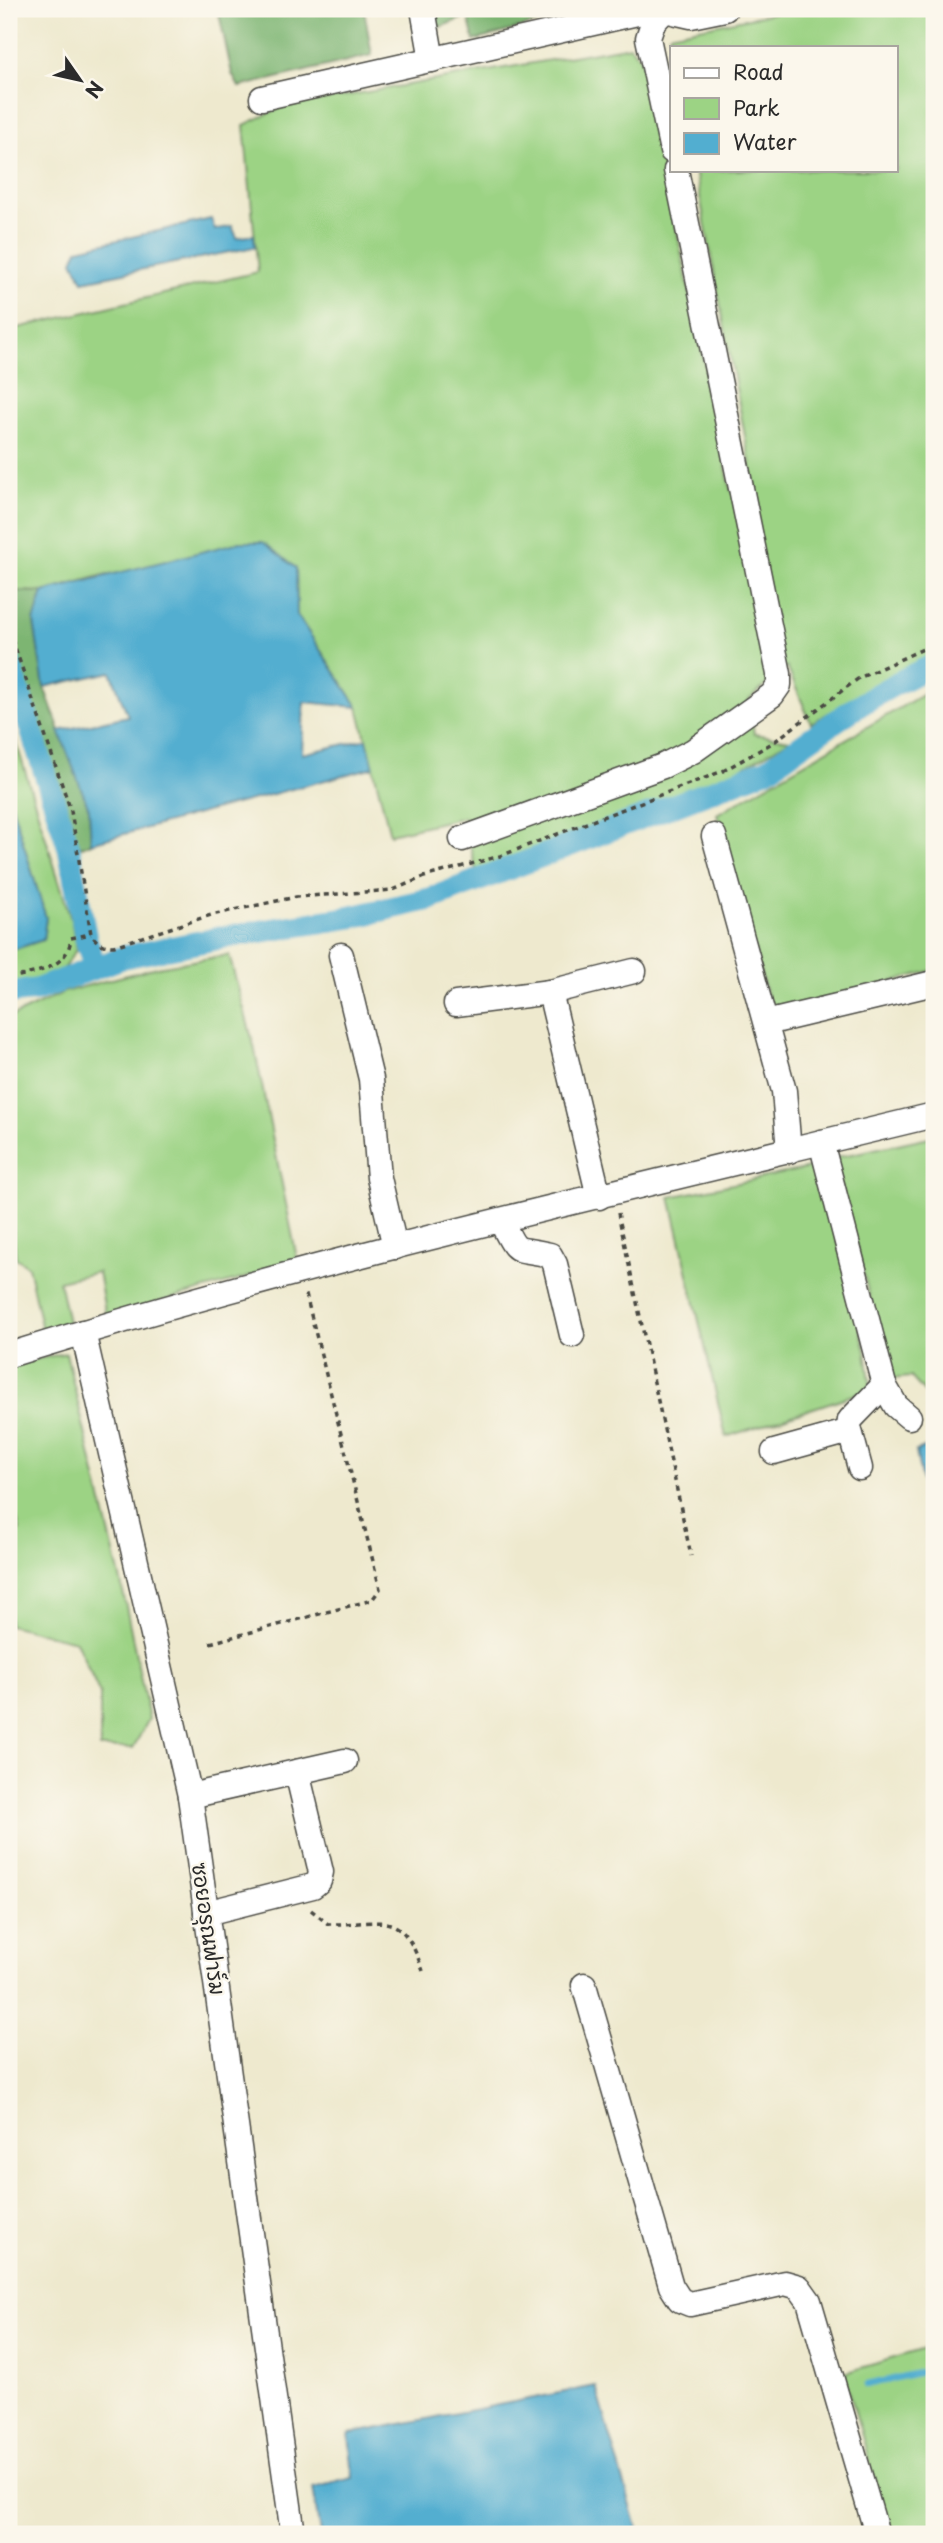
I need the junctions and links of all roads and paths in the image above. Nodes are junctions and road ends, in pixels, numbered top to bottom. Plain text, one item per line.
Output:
1 (423, 9) edge
2 (660, 9) edge
3 (725, 9) edge
4 (432, 60) junction
5 (262, 98) dead end
6 (670, 141) edge
7 (676, 172) edge
8 (9, 630) edge
9 (934, 644) edge
10 (934, 679) edge
11 (934, 704) edge
12 (714, 836) dead end
13 (462, 839) dead end
14 (91, 934) junction
15 (341, 955) dead end
16 (634, 971) dead end
17 (9, 978) edge
18 (934, 983) edge
19 (550, 992) junction
20 (456, 1003) dead end
21 (766, 1023) junction
22 (934, 1115) edge
23 (821, 1142) junction
24 (789, 1151) junction
25 (606, 1195) junction
26 (501, 1221) junction
27 (394, 1247) junction
28 (301, 1272) junction
29 (83, 1332) junction
30 (572, 1335) dead end
31 (9, 1355) edge
32 (884, 1385) junction
33 (909, 1417) dead end
34 (850, 1431) junction
35 (774, 1452) dead end
36 (860, 1468) dead end
37 (691, 1556) dead end
38 (210, 1643) dead end
39 (345, 1761) dead end
40 (297, 1772) junction
41 (190, 1796) junction
42 (303, 1889) junction
43 (206, 1913) junction
44 (423, 1971) dead end
45 (584, 1985) dead end
46 (293, 2534) edge
47 (877, 2534) edge

1 - 4 street
2 - 3 street
2 - 4 street
2 - 6 street
4 - 5 street
7 - 13 street
8 - 14 path
9 - 14 path
10 - 11 path
12 - 21 street
14 - 17 path
15 - 27 street
16 - 19 street
18 - 21 street
19 - 20 street
19 - 25 street
21 - 24 street
22 - 23 street
23 - 24 street
23 - 32 street
24 - 25 street
25 - 26 street
25 - 37 path
26 - 27 street
26 - 30 street
27 - 28 street
28 - 29 street
28 - 38 path
29 - 31 street
29 - 41 street, ซอยอรุณฟาร์ม
32 - 33 street
32 - 34 street
34 - 35 street
34 - 36 street
39 - 40 street
40 - 41 street
40 - 42 street
41 - 43 street, ซอยอรุณฟาร์ม
42 - 43 street
42 - 44 path
43 - 46 street, ซอยอรุณฟาร์ม
45 - 47 street

